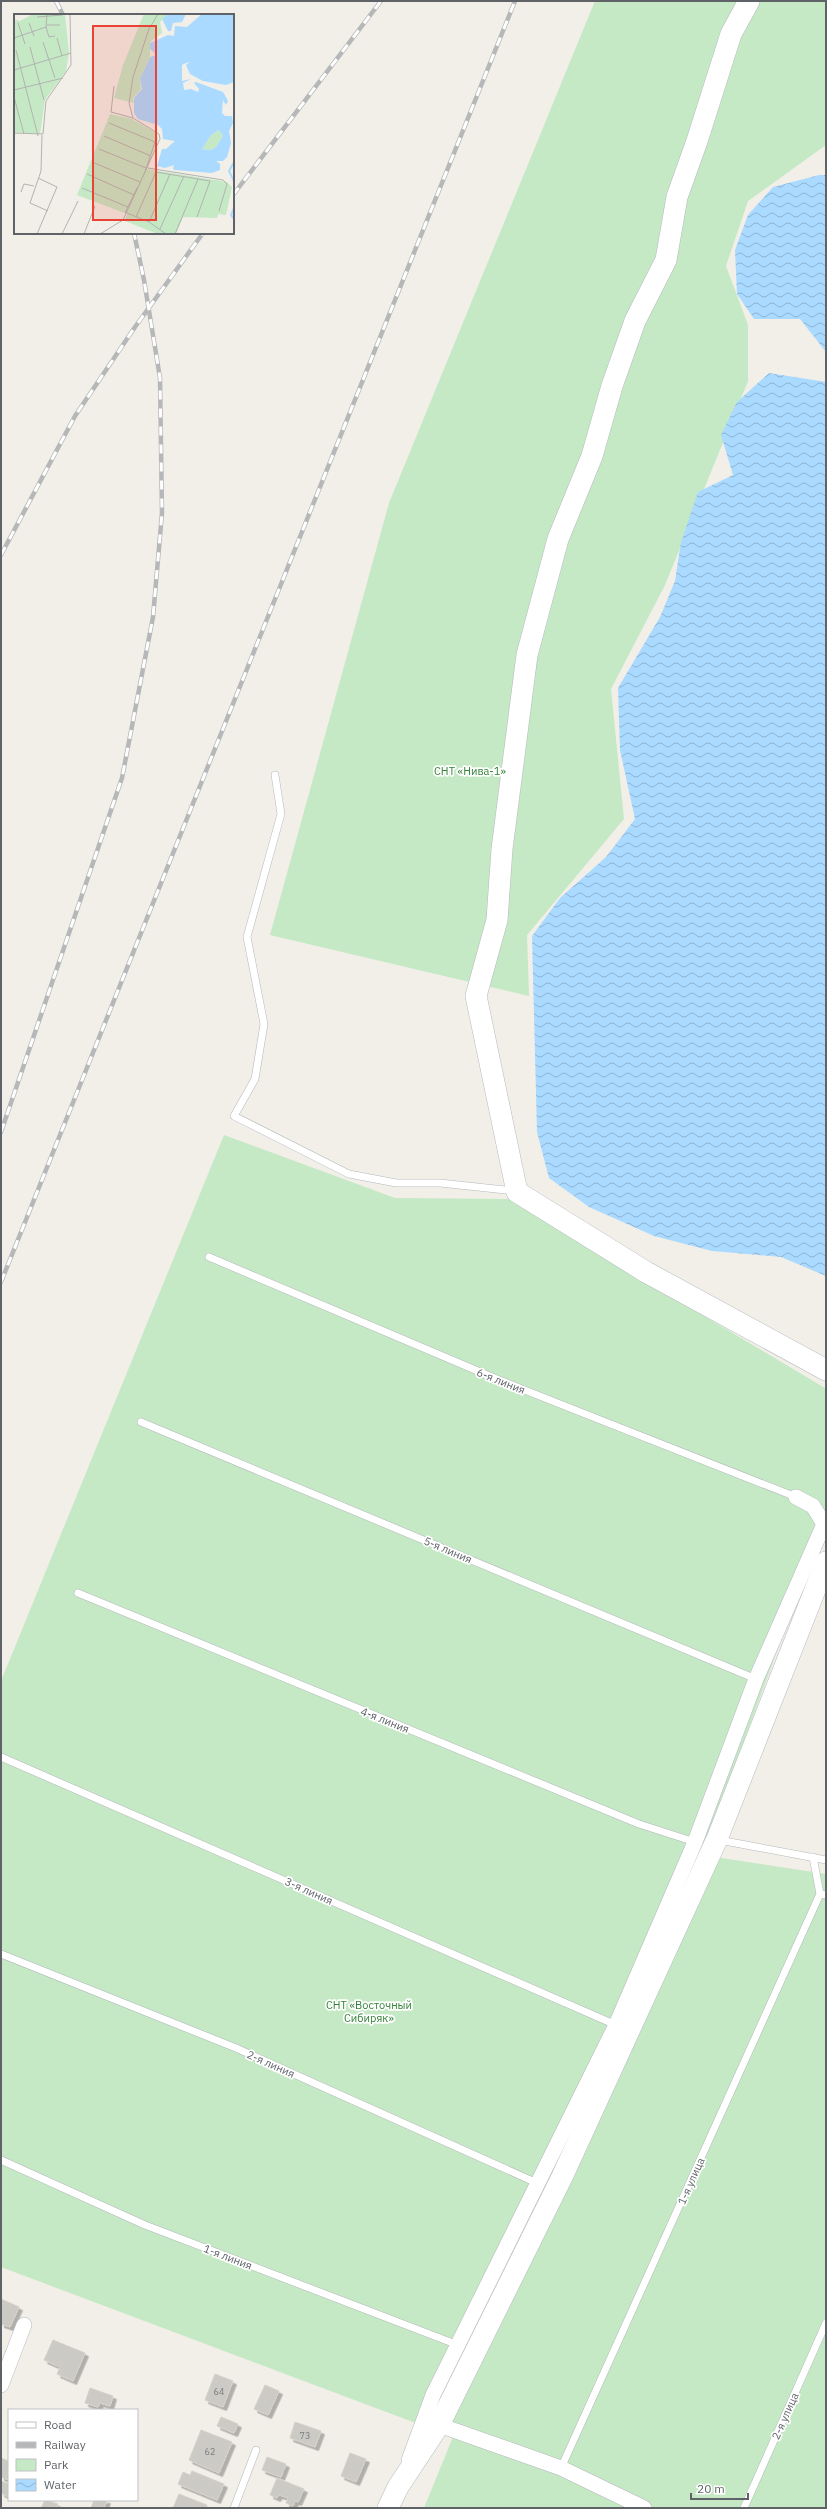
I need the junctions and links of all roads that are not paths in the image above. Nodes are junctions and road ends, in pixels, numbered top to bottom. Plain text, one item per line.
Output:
1 (749, 1) edge
2 (275, 775) dead end
3 (517, 1192) junction
4 (210, 1257) dead end
5 (826, 1370) edge
6 (140, 1422) dead end
7 (796, 1497) joint
8 (826, 1562) edge
9 (78, 1592) dead end
10 (756, 1679) junction
11 (1, 1757) edge
12 (717, 1839) junction
13 (695, 1842) junction
14 (813, 1857) junction
15 (826, 1860) edge
16 (823, 1894) edge
17 (1, 1954) edge
18 (616, 2025) junction
19 (1, 2160) edge
20 (537, 2183) junction
21 (826, 2323) edge
22 (24, 2325) dead end
23 (458, 2345) junction
24 (1, 2385) edge
25 (439, 2425) junction
26 (256, 2450) dead end
27 (561, 2468) junction
28 (398, 2487) junction
29 (234, 2508) edge
30 (388, 2508) edge
31 (644, 2508) edge
32 (744, 2508) edge

1 - 3 street
2 - 3 lane
3 - 5 street
4 - 7 lane, 6-я линия
6 - 10 lane, 5-я линия
7 - 10 street
8 - 12 street
9 - 13 lane, 4-я линия
10 - 13 street
11 - 18 lane, 3-я линия
12 - 14 lane
12 - 25 street
13 - 18 street
14 - 15 lane
14 - 16 lane
16 - 27 lane, 1-я улица
17 - 20 lane, 2-я линия
18 - 20 street
19 - 23 lane, 1-я линия
20 - 23 street
21 - 32 lane, 2-я улица
22 - 24 street
23 - 28 street
25 - 27 street
25 - 28 street
26 - 29 lane
27 - 31 street
28 - 30 street

